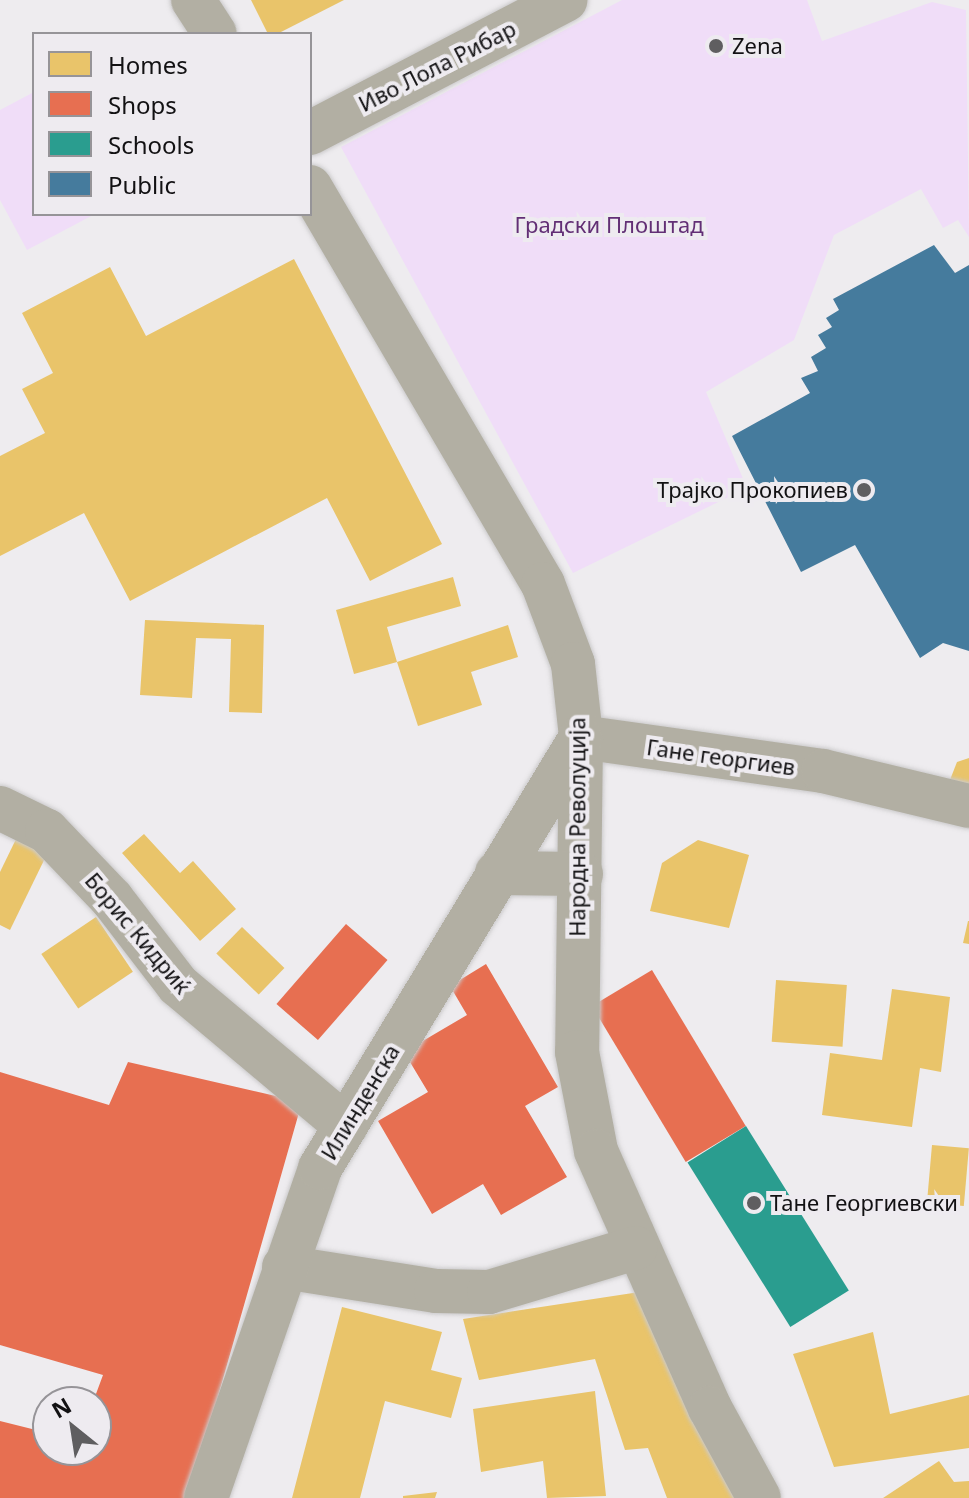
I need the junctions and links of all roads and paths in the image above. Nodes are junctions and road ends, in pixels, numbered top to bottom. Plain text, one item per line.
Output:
1 (193, 0) edge
2 (565, 0) edge
3 (214, 32) edge
4 (312, 132) edge
5 (312, 190) edge
6 (581, 737) junction
7 (969, 806) edge
8 (0, 808) edge
9 (497, 873) junction
10 (581, 874) junction
11 (346, 1126) junction
12 (636, 1248) junction
13 (284, 1267) junction
14 (206, 1498) edge
15 (759, 1498) edge

1 - 3 street
2 - 4 street, Иво Лола Рибар
5 - 6 street, Народна Револуција
6 - 7 street, Гане георгиев
6 - 9 street, Илинденска
6 - 10 street, Народна Револуција
8 - 11 street, Борис Кидриќ
9 - 10 street
9 - 11 street, Илинденска
10 - 12 street, Народна Револуција
11 - 13 street, Илинденска
12 - 13 street
12 - 15 street, Народна Револуција
13 - 14 street, Илинденска

